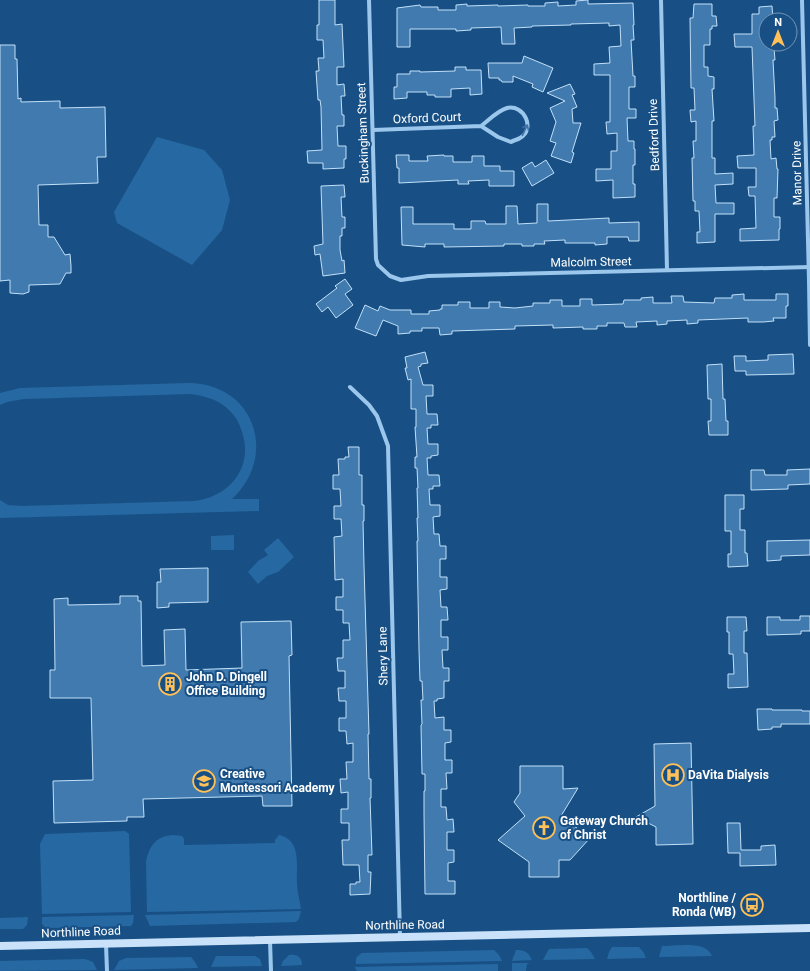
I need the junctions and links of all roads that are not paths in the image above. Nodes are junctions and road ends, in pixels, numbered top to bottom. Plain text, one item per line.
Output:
1 (369, 0) edge
2 (661, 0) edge
3 (802, 0) edge
4 (481, 126) junction
5 (373, 130) junction
6 (378, 264) joint
7 (809, 267) edge
8 (668, 270) junction
9 (810, 344) edge
10 (350, 387) dead end
11 (810, 928) edge
12 (400, 938) junction
13 (270, 940) junction
14 (106, 944) junction
15 (0, 946) edge
16 (107, 971) edge
17 (271, 971) edge

1 - 5 street, Buckingham Street
2 - 8 street, Bedford Drive
3 - 7 street, Manor Drive
4 -> 4 street
4 - 5 street, Oxford Court
5 - 6 street, Buckingham Street
6 - 8 street, Malcolm Street
7 - 8 street, Malcolm Street
7 - 9 street, Manor Drive
10 - 12 street, Shery Lane
11 - 12 main road, Northline Road
12 - 13 main road, Northline Road
13 - 14 main road, Northline Road
13 - 17 street
14 - 15 main road, Northline Road
14 - 16 street

